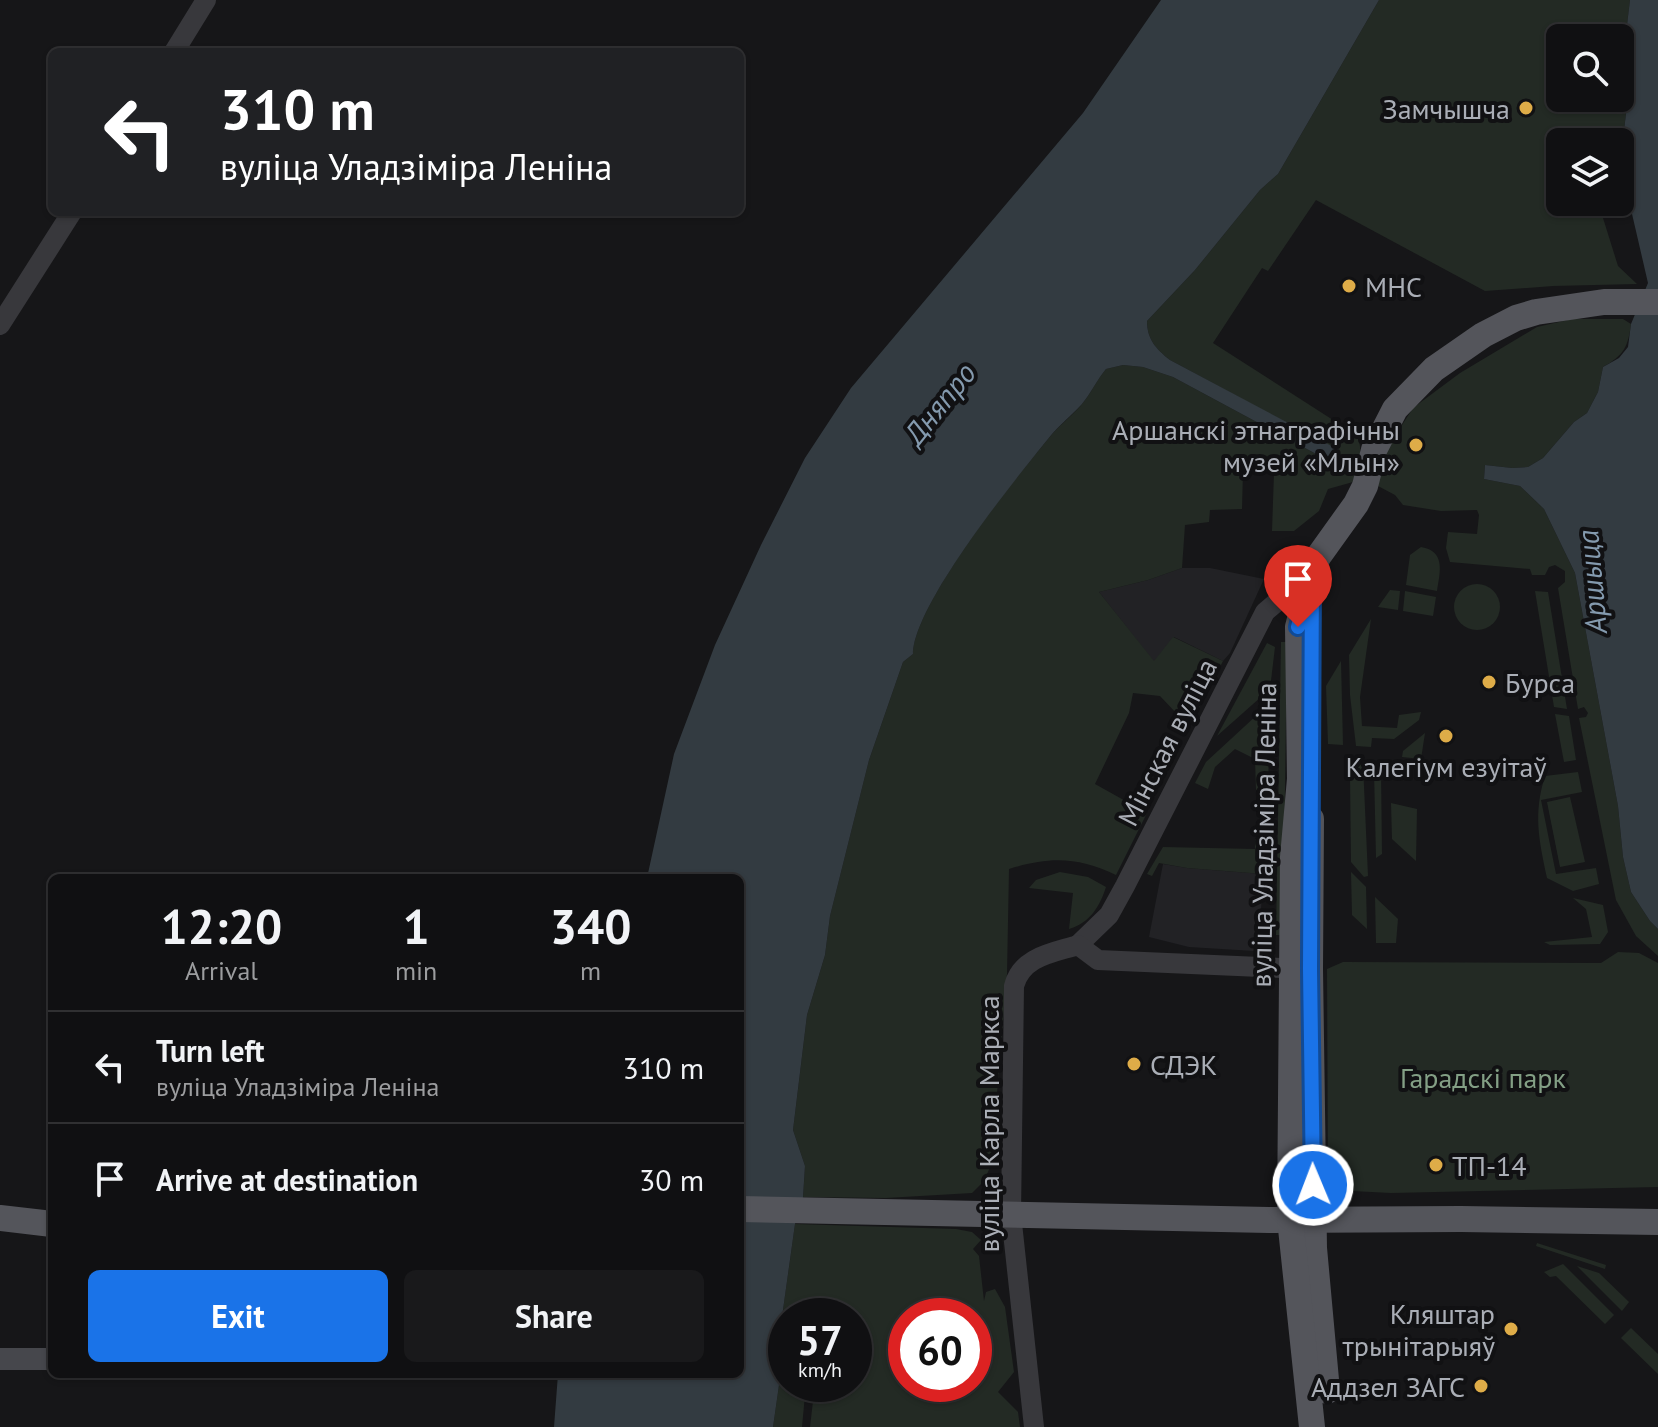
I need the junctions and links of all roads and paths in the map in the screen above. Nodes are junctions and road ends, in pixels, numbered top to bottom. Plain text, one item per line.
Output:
1 (206, 0) edge
2 (176, 48) edge
3 (69, 216) edge
4 (1658, 302) edge
5 (0, 325) edge
6 (1312, 572) junction
7 (1078, 945) junction
8 (1301, 968) junction
9 (744, 1209) edge
10 (1011, 1214) junction
11 (0, 1218) edge
12 (1302, 1219) junction
13 (1658, 1222) edge
14 (48, 1224) edge
15 (0, 1359) edge
16 (48, 1359) edge
17 (1034, 1427) edge
18 (1312, 1427) edge
19 (1330, 1427) edge

1 - 2 street
3 - 5 street
4 - 6 main road
6 - 7 street, Мінская вуліца
6 - 8 main road, вуліца Уладзіміра Леніна
7 - 8 street
7 - 10 street, вуліца Карла Маркса
8 - 12 main road, вуліца Уладзіміра Леніна
9 - 10 main road
10 - 12 main road
10 - 17 street, вуліца Карла Маркса
11 - 14 main road
12 - 13 main road
12 - 18 main road, вуліца Уладзіміра Леніна
12 - 19 main road, вуліца Уладзіміра Леніна
15 - 16 main road

